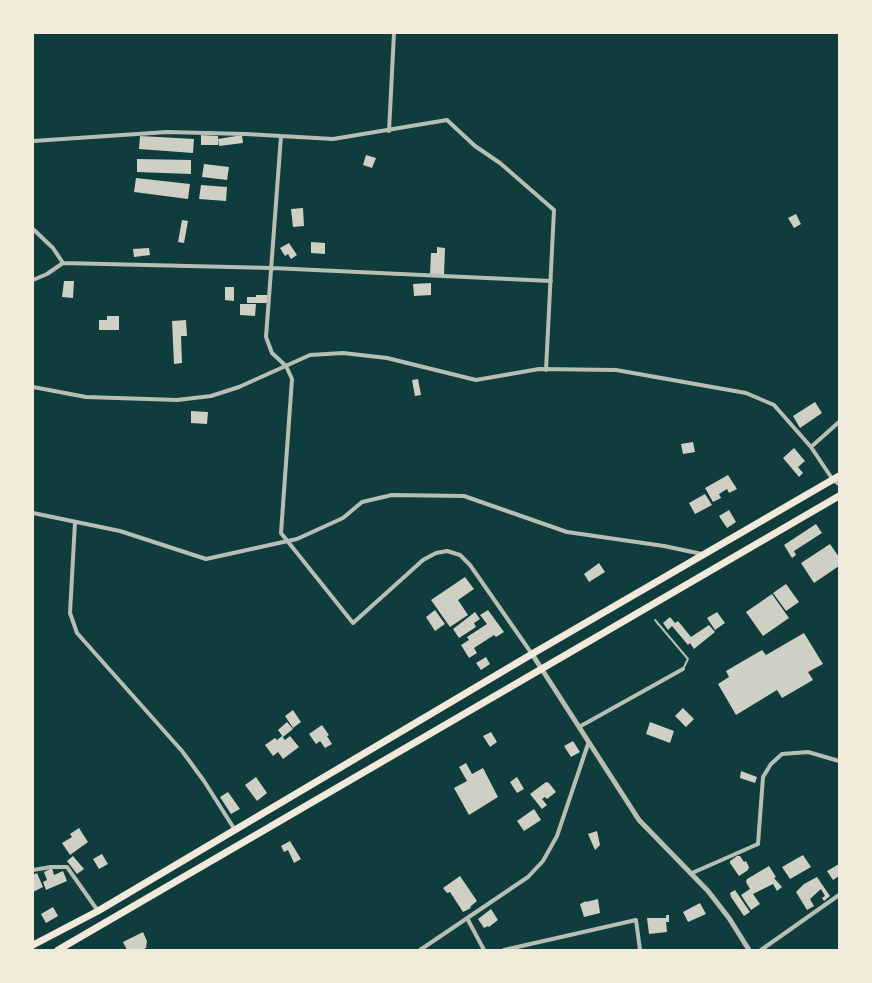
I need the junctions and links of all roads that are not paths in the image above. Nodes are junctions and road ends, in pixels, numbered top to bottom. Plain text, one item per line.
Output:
1 (394, 33) edge
2 (389, 131) junction
3 (281, 136) junction
4 (33, 141) edge
5 (33, 229) edge
6 (63, 263) junction
7 (272, 268) junction
8 (33, 280) edge
9 (550, 281) junction
10 (286, 366) junction
11 (546, 370) junction
12 (33, 387) edge
13 (839, 422) edge
14 (811, 447) junction
15 (837, 480) edge
16 (839, 496) edge
17 (33, 513) edge
18 (75, 522) junction
19 (288, 541) junction
20 (705, 555) junction
21 (655, 620) dead end
22 (532, 654) junction
23 (542, 669) junction
24 (683, 669) joint
25 (579, 727) junction
26 (588, 744) junction
27 (839, 761) edge
28 (236, 831) junction
29 (33, 870) edge
30 (692, 873) junction
31 (839, 895) edge
32 (99, 911) junction
33 (467, 918) junction
34 (33, 945) edge
35 (58, 950) edge
36 (420, 950) edge
37 (484, 950) edge
38 (504, 950) edge
39 (640, 950) edge
40 (748, 950) edge
41 (761, 950) edge

1 - 2 street
2 - 3 street
2 - 9 street
3 - 4 street
3 - 7 street
5 - 6 street
6 - 7 street
6 - 8 street
7 - 9 street
7 - 10 street
9 - 11 street
10 - 11 street
10 - 12 street
10 - 19 street
11 - 14 street
13 - 14 street
14 - 15 street
15 - 20 highway
16 - 23 highway
17 - 18 street
18 - 19 street
18 - 28 street
19 - 20 street
19 - 22 street
20 - 22 highway
21 - 24 lane
22 - 23 street
22 - 28 highway
23 - 25 street
23 - 35 highway
24 - 25 street
25 - 26 street
26 - 30 street
26 - 33 street
27 - 30 street
28 - 32 highway
29 - 32 street
30 - 40 street
31 - 41 street
32 - 34 highway
33 - 36 street
33 - 37 street
38 - 39 street

